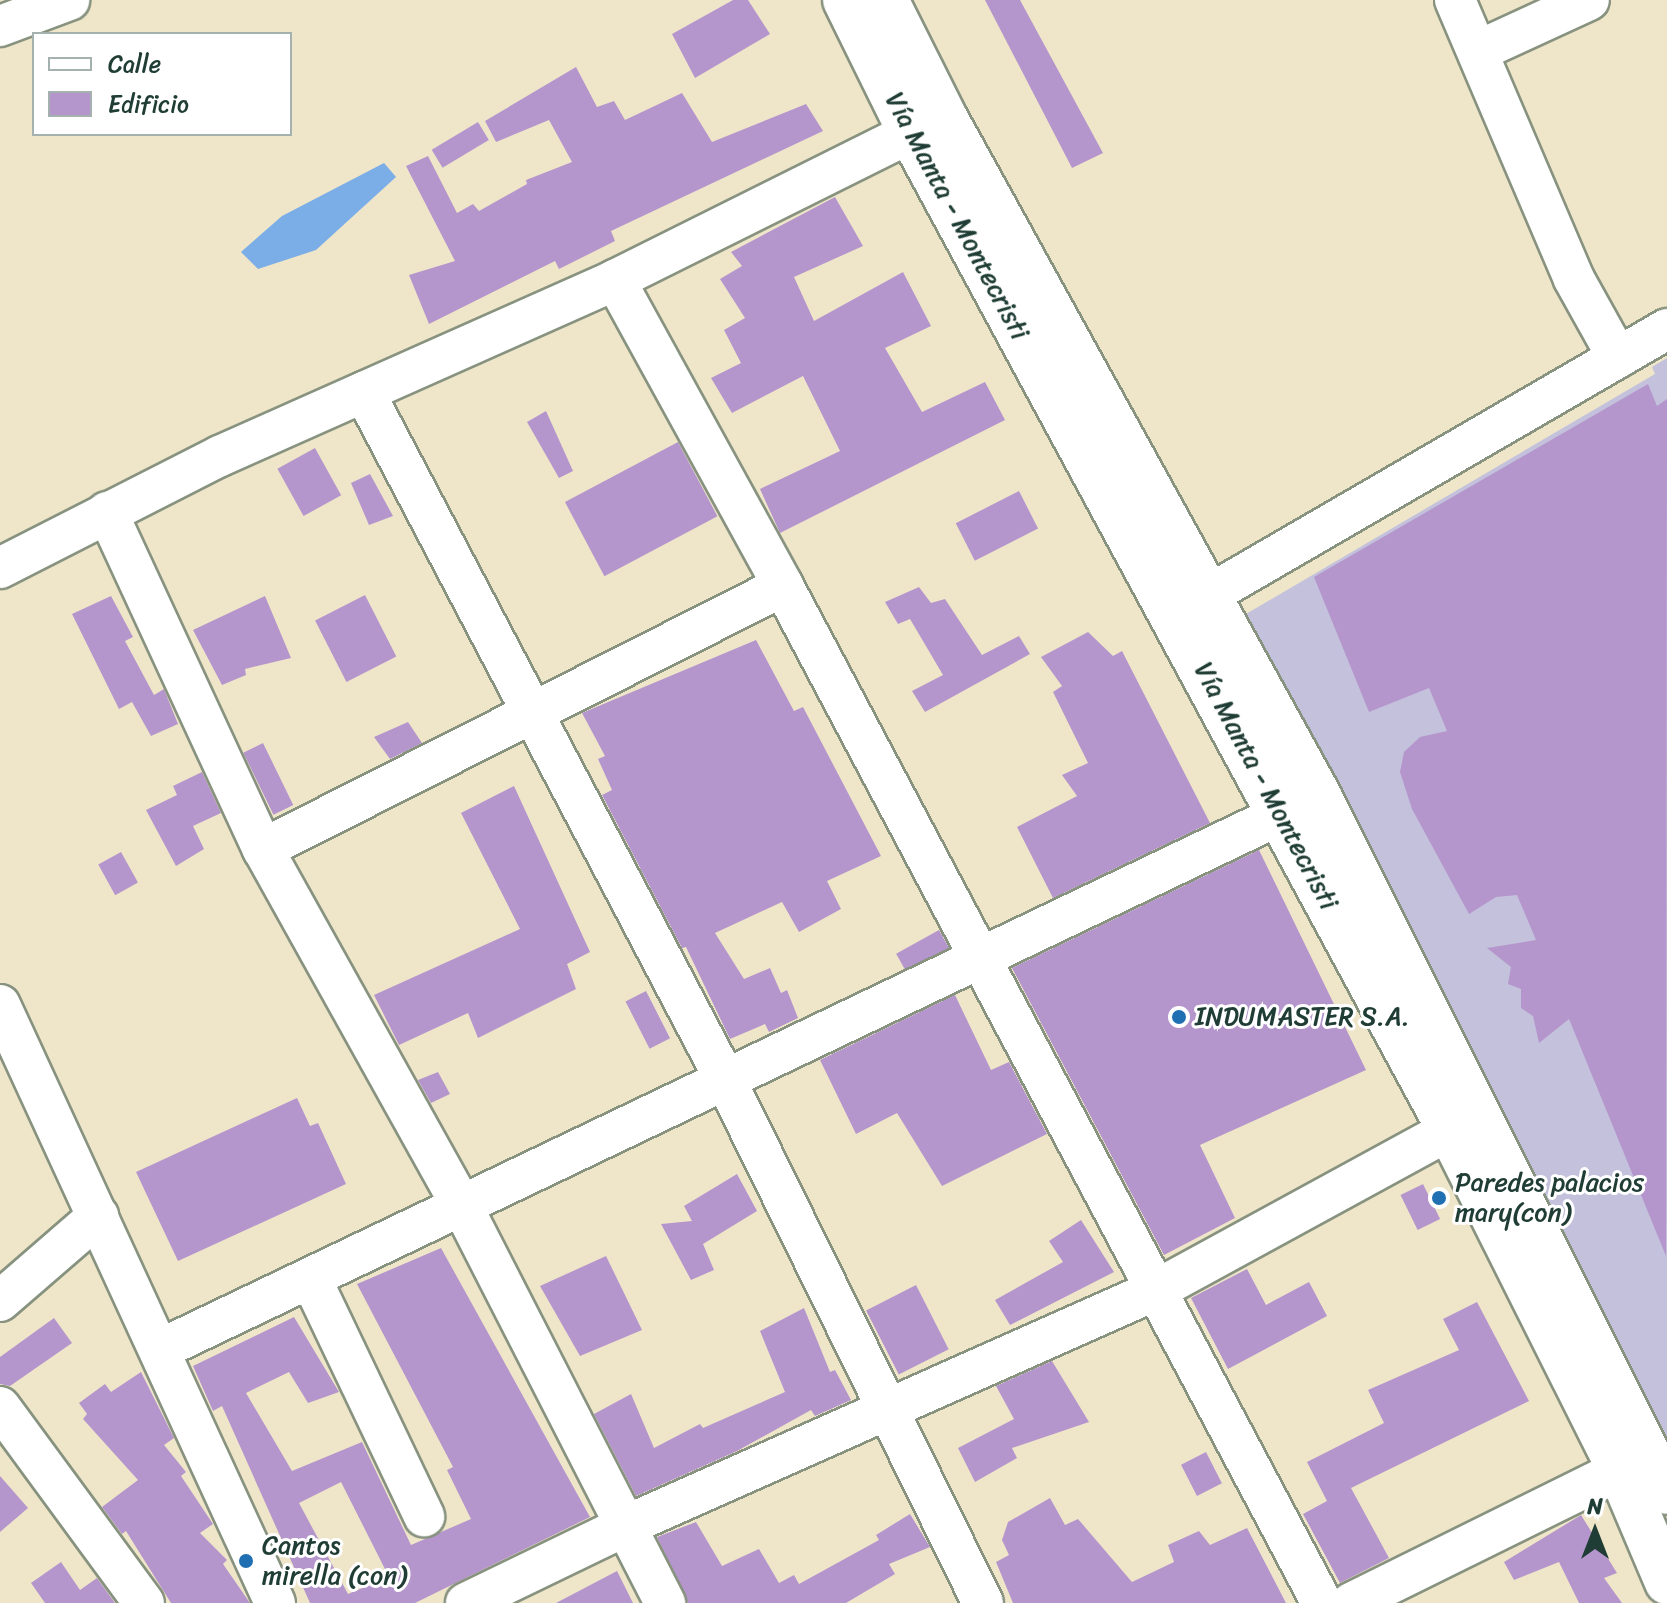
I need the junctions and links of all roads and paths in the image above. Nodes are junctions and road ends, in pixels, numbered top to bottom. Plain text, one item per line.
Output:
1 (69, 0) edge
2 (845, 0) edge
3 (886, 0) edge
4 (1455, 0) edge
5 (1589, 0) edge
6 (0, 26) edge
7 (1478, 51) junction
8 (927, 124) junction
9 (615, 280) junction
10 (1667, 329) edge
11 (1618, 358) junction
12 (364, 392) junction
13 (107, 512) junction
14 (0, 568) edge
15 (783, 586) junction
16 (1192, 606) junction
17 (536, 714) junction
18 (1319, 796) junction
19 (1281, 814) junction
20 (263, 849) junction
21 (977, 955) junction
22 (0, 1005) edge
23 (725, 1079) junction
24 (1465, 1121) junction
25 (463, 1208) junction
26 (98, 1216) junction
27 (311, 1279) junction
28 (1158, 1289) junction
29 (0, 1301) edge
30 (161, 1349) junction
31 (0, 1407) edge
32 (886, 1413) junction
33 (1646, 1472) edge
34 (424, 1516) dead end
35 (625, 1526) junction
36 (1667, 1582) edge
37 (144, 1603) edge
38 (275, 1603) edge
39 (466, 1603) edge
40 (665, 1603) edge
41 (983, 1603) edge
42 (1322, 1603) edge
43 (1351, 1603) edge

1 - 6 street
2 - 8 main road, Vía Manta - Montecristi
3 - 8 main road, Vía Manta - Montecristi
4 - 7 street
5 - 7 street
7 - 11 street
8 - 9 street
8 - 16 main road, Vía Manta - Montecristi
9 - 12 street
9 - 15 street
10 - 11 street
11 - 16 street
12 - 13 street
12 - 17 street
13 - 14 street
13 - 20 street
15 - 17 street
15 - 21 street
16 - 18 main road, Vía Manta - Montecristi
16 - 19 main road, Vía Manta - Montecristi
17 - 20 street
17 - 23 street
18 - 19 street
18 - 24 main road, Vía Manta - Montecristi
19 - 21 street
19 - 24 main road, Vía Manta - Montecristi
20 - 25 street
21 - 23 street
21 - 28 street
22 - 26 street
23 - 25 street
23 - 32 street
24 - 28 street
24 - 33 main road, Vía Manta - Montecristi
25 - 27 street
25 - 35 street
26 - 29 street
26 - 30 street
27 - 30 street
27 - 34 street
28 - 32 street
28 - 42 street
30 - 38 street
31 - 37 street
32 - 35 street
32 - 41 street
33 - 36 main road, Vía Manta - Montecristi
33 - 43 street
35 - 39 street
35 - 40 street

